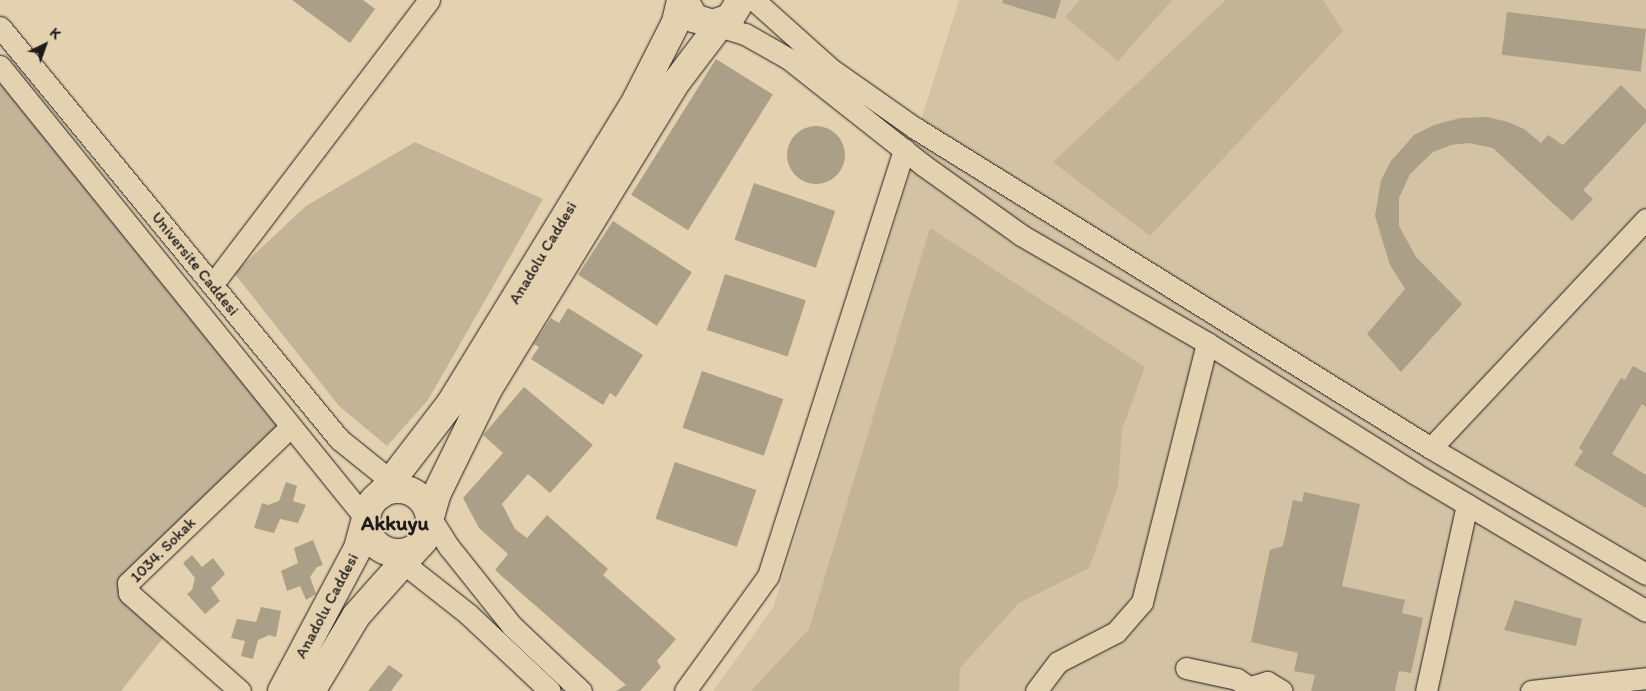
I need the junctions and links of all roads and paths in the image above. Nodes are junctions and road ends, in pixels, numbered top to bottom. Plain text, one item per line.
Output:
1 (429, 0) edge
2 (683, 0) edge
3 (741, 0) edge
4 (754, 0) edge
5 (718, 24) junction
6 (0, 27) edge
7 (2, 72) edge
8 (904, 149) junction
9 (1646, 219) edge
10 (212, 285) junction
11 (1207, 343) junction
12 (290, 427) junction
13 (1431, 448) junction
14 (391, 488) junction
15 (1466, 504) junction
16 (430, 517) junction
17 (366, 519) junction
18 (403, 553) junction
19 (1646, 574) edge
20 (1646, 611) edge
21 (1186, 668) dead end
22 (1646, 678) edge
23 (1252, 689) edge
24 (240, 691) edge
25 (282, 691) edge
26 (311, 691) edge
27 (550, 691) edge
28 (581, 691) edge
29 (685, 691) edge
30 (1036, 691) edge
31 (1282, 691) edge
32 (1426, 691) edge
33 (1532, 691) edge

1 - 10 street
2 - 5 main road
2 - 14 main road, Anadolu Caddesi
3 - 5 main road, Anadolu Caddesi
4 - 13 street
5 - 8 street
5 - 16 main road, Anadolu Caddesi
6 - 10 street, Universite Caddesi
7 - 12 street, Universite Caddesi
8 - 11 street
8 - 29 street
9 - 13 street
10 - 14 street, Universite Caddesi
11 - 15 street
11 - 30 street
12 - 17 street, Universite Caddesi
12 - 24 street, 1034. Sokak
13 - 19 street
14 - 16 main road
14 - 17 main road
15 - 20 street
15 - 32 street
16 - 18 main road
16 - 28 street
17 - 18 main road
17 - 25 main road, Anadolu Caddesi
18 - 26 main road, Anadolu Caddesi
18 - 27 street
21 - 23 street
22 - 33 street
23 - 31 street

